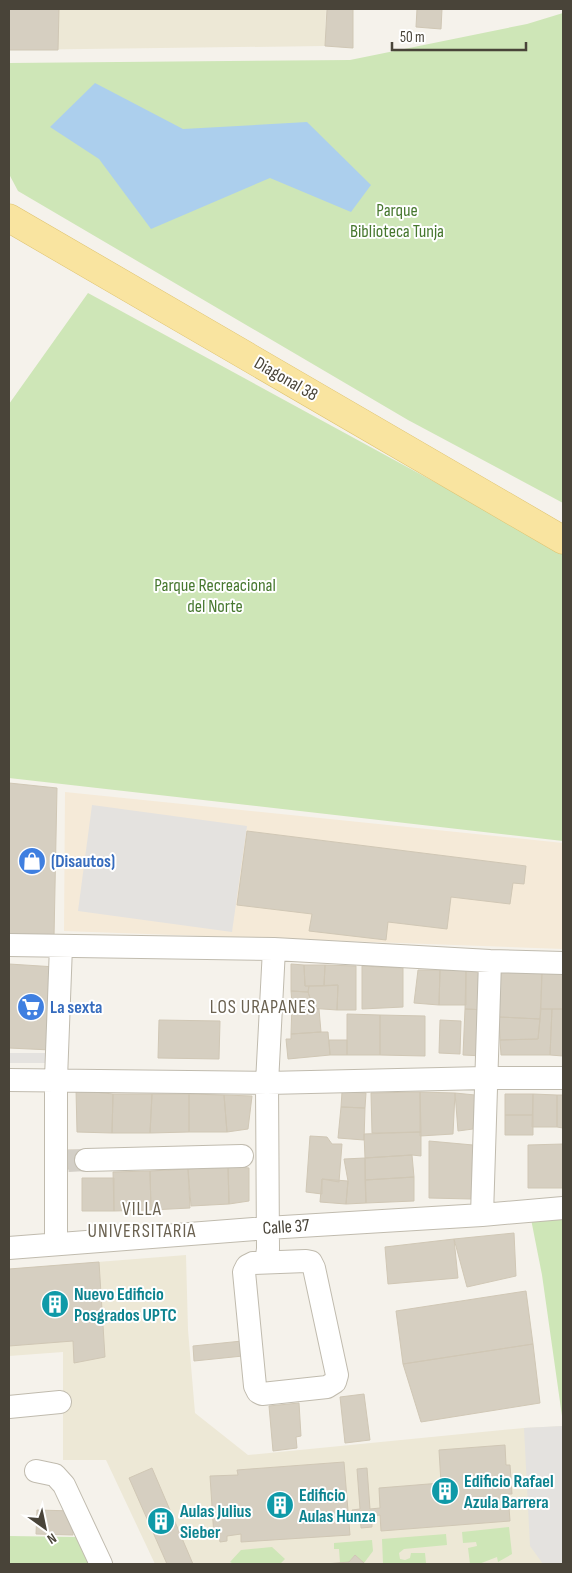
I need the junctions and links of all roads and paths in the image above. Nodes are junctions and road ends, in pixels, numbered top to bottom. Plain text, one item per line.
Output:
1 (9, 218) edge
2 (563, 540) edge
3 (9, 945) edge
4 (61, 946) junction
5 (274, 949) junction
6 (490, 961) junction
7 (563, 963) edge
8 (485, 1078) junction
9 (563, 1078) edge
10 (56, 1079) junction
11 (9, 1080) edge
12 (267, 1083) junction
13 (242, 1156) dead end
14 (70, 1161) junction
15 (563, 1208) edge
16 (482, 1215) junction
17 (267, 1228) junction
18 (56, 1244) junction
19 (9, 1248) edge
20 (266, 1262) junction
21 (60, 1402) dead end
22 (9, 1407) edge
23 (36, 1471) dead end
24 (101, 1564) edge

1 - 2 main road, Diagonal 38
3 - 4 street
4 - 5 street
4 - 10 street
5 - 6 street
5 - 12 street
6 - 7 street
6 - 8 street
8 - 9 street
8 - 12 street
8 - 16 street
10 - 11 street
10 - 12 street
10 - 14 street
12 - 17 street
13 - 14 street
14 - 18 street
15 - 16 street, Calle 37
16 - 17 street, Calle 37
17 - 18 street, Calle 37
17 - 20 street
18 - 19 street, Calle 37
20 - 20 street
21 - 22 street
23 - 24 street

